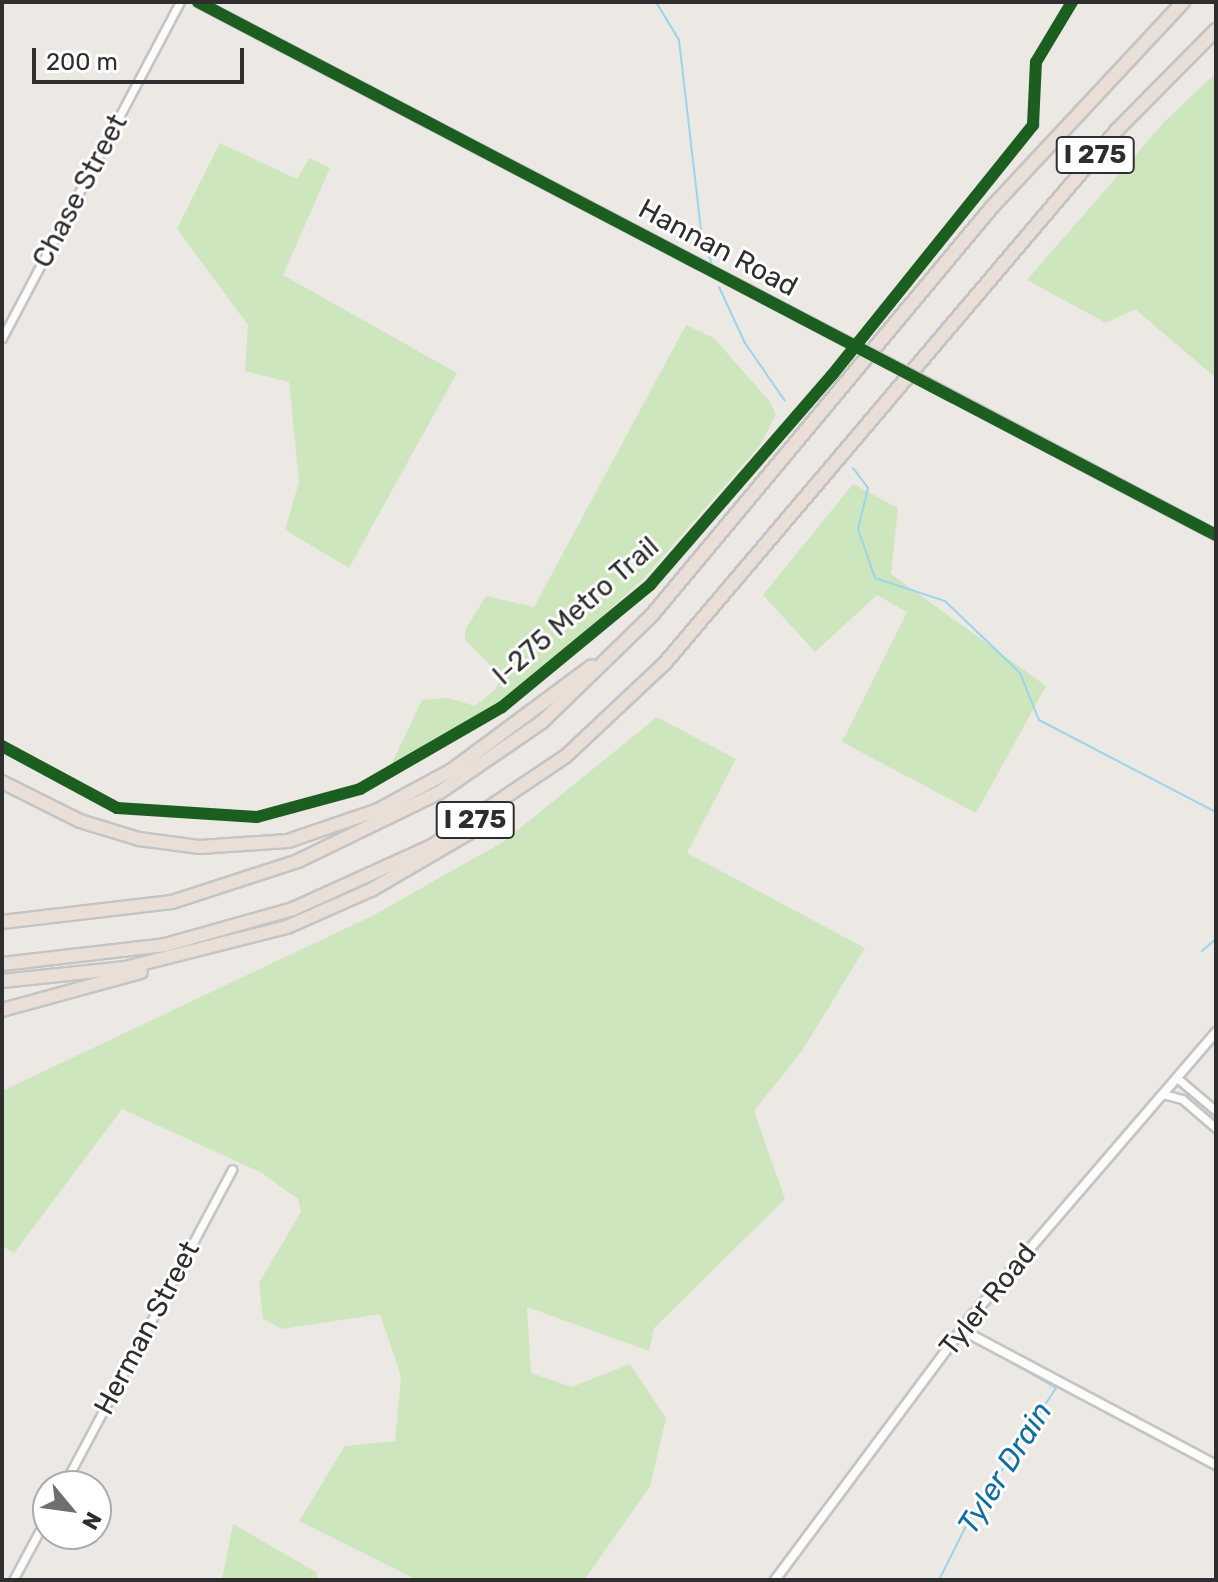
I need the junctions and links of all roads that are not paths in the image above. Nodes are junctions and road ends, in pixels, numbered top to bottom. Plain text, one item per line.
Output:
1 (180, 2) edge
2 (198, 2) edge
3 (1183, 2) edge
4 (1216, 30) edge
5 (2, 338) edge
6 (1216, 535) edge
7 (622, 647) junction
8 (2, 779) edge
9 (506, 801) junction
10 (2, 922) edge
11 (235, 942) junction
12 (2, 964) edge
13 (2, 981) edge
14 (2, 1010) edge
15 (1216, 1032) edge
16 (1177, 1078) junction
17 (1163, 1094) junction
18 (1216, 1111) edge
19 (1216, 1128) edge
20 (232, 1169) dead end
21 (962, 1330) junction
22 (1216, 1465) edge
23 (72, 1470) edge
24 (32, 1545) edge
25 (13, 1580) edge
26 (775, 1580) edge

1 - 5 street, Chase Street
2 - 6 street, Hannan Road, bridge
3 - 7 highway, I 275
4 - 9 highway, I 275
7 - 8 highway
7 - 10 highway, I 275
9 - 11 highway
9 - 12 highway, I 275
11 - 13 highway
11 - 14 highway
15 - 16 street, Tyler Road
16 - 17 street, Tyler Road
16 - 18 street
17 - 19 street
17 - 21 street, Tyler Road
20 - 23 street, Herman Street
21 - 22 street
21 - 26 street, Tyler Road
24 - 25 street

